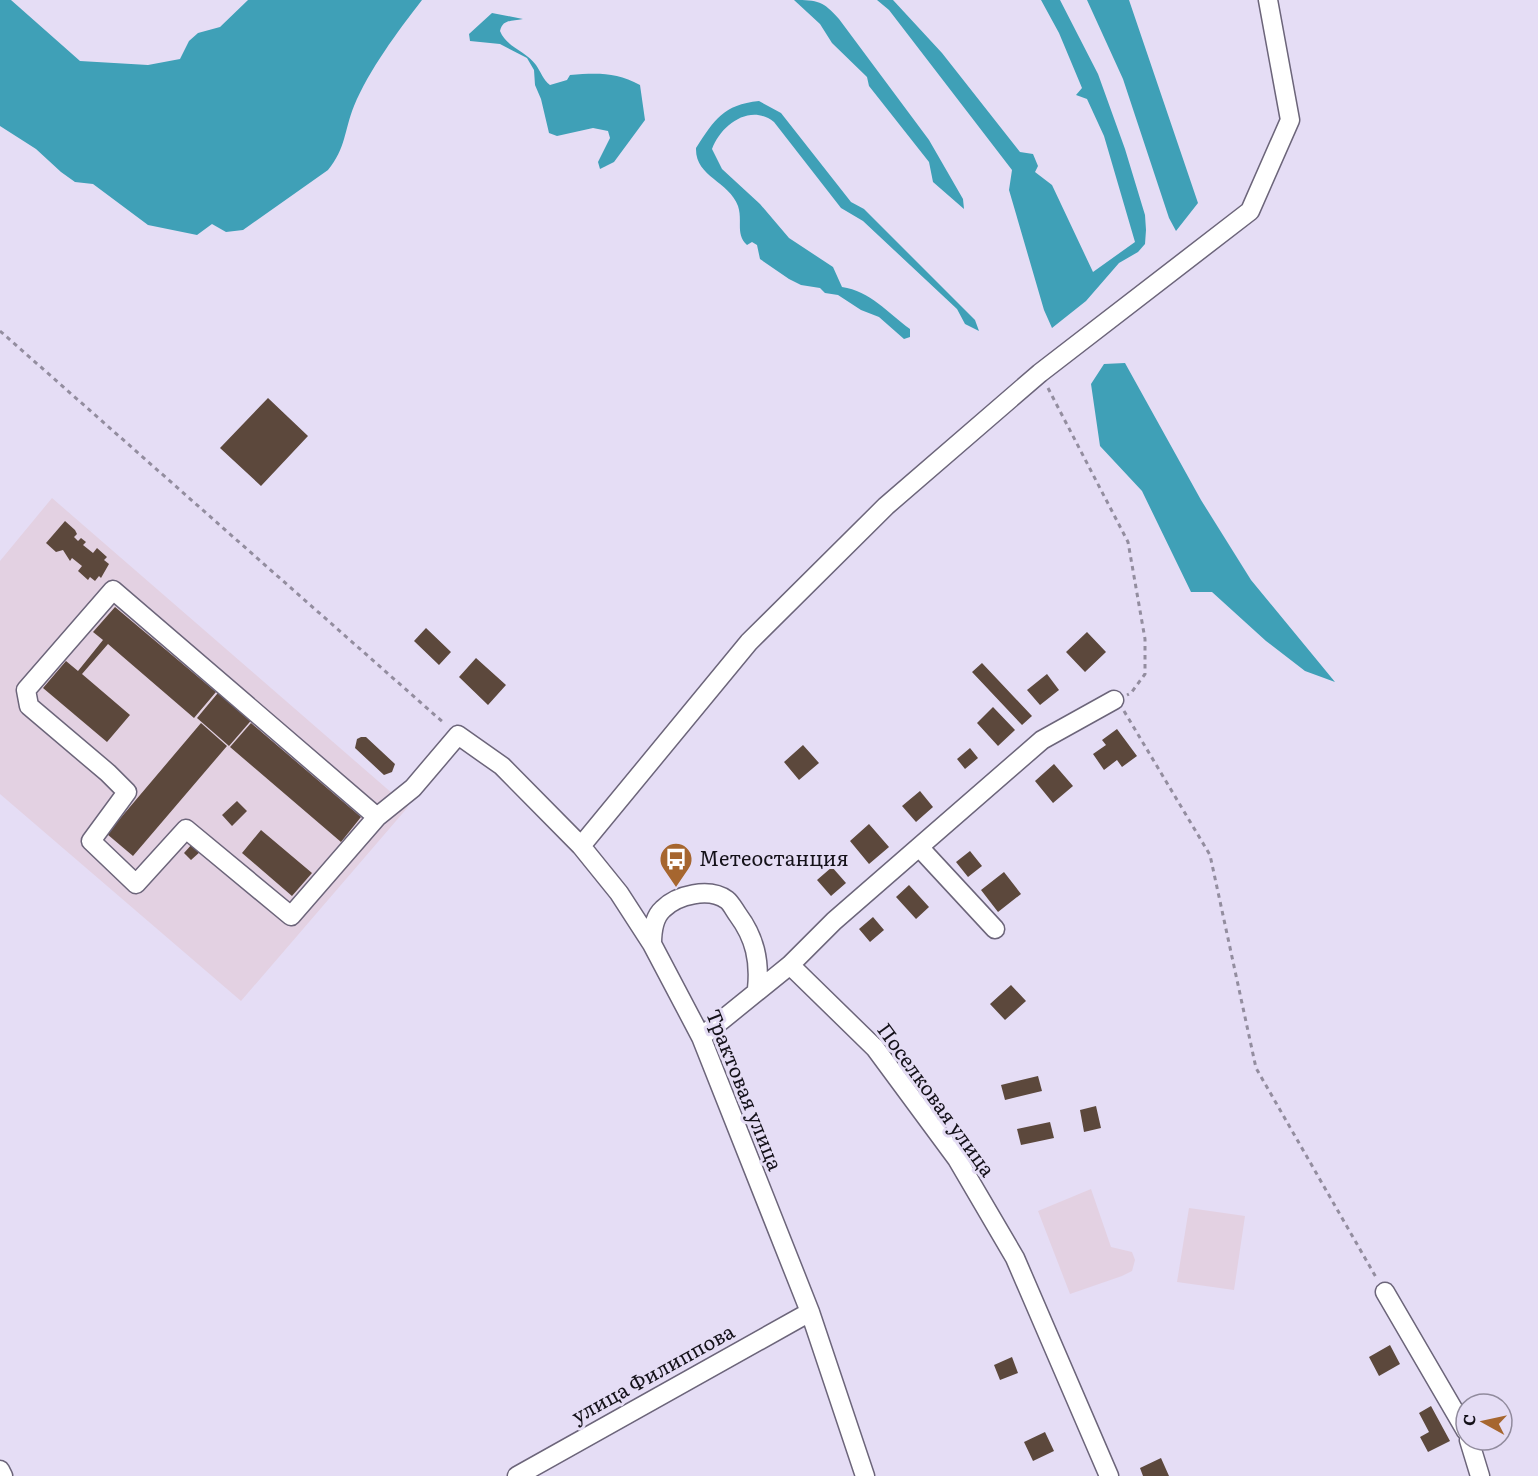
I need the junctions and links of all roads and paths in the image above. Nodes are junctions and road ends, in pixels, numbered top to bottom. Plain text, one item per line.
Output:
1 (1268, 0) edge
2 (0, 331) edge
3 (1040, 373) junction
4 (1114, 700) junction
5 (458, 735) junction
6 (377, 817) junction
7 (581, 846) junction
8 (919, 847) junction
9 (994, 929) dead end
10 (652, 944) junction
11 (790, 965) junction
12 (757, 989) junction
13 (701, 1037) junction
14 (1384, 1292) joint
15 (810, 1312) junction
16 (1454, 1411) edge
17 (1473, 1452) edge
18 (0, 1470) edge
19 (3, 1476) edge
20 (517, 1476) edge
21 (865, 1476) edge
22 (1109, 1476) edge
23 (1480, 1476) edge

1 - 3 street
2 - 5 path
3 - 4 path
3 - 7 street
4 - 8 street
4 - 14 path
5 - 6 street
5 - 7 street, Трактовая улица
6 - 6 street
7 - 10 street, Трактовая улица
8 - 9 street
8 - 11 street
10 - 12 street
10 - 13 street, Трактовая улица
11 - 12 street
11 - 22 street, Поселковая улица
12 - 13 street
13 - 15 street, Трактовая улица
14 - 16 street
15 - 20 street, улица Филиппова
15 - 21 street, Трактовая улица
17 - 23 street
18 - 19 street

